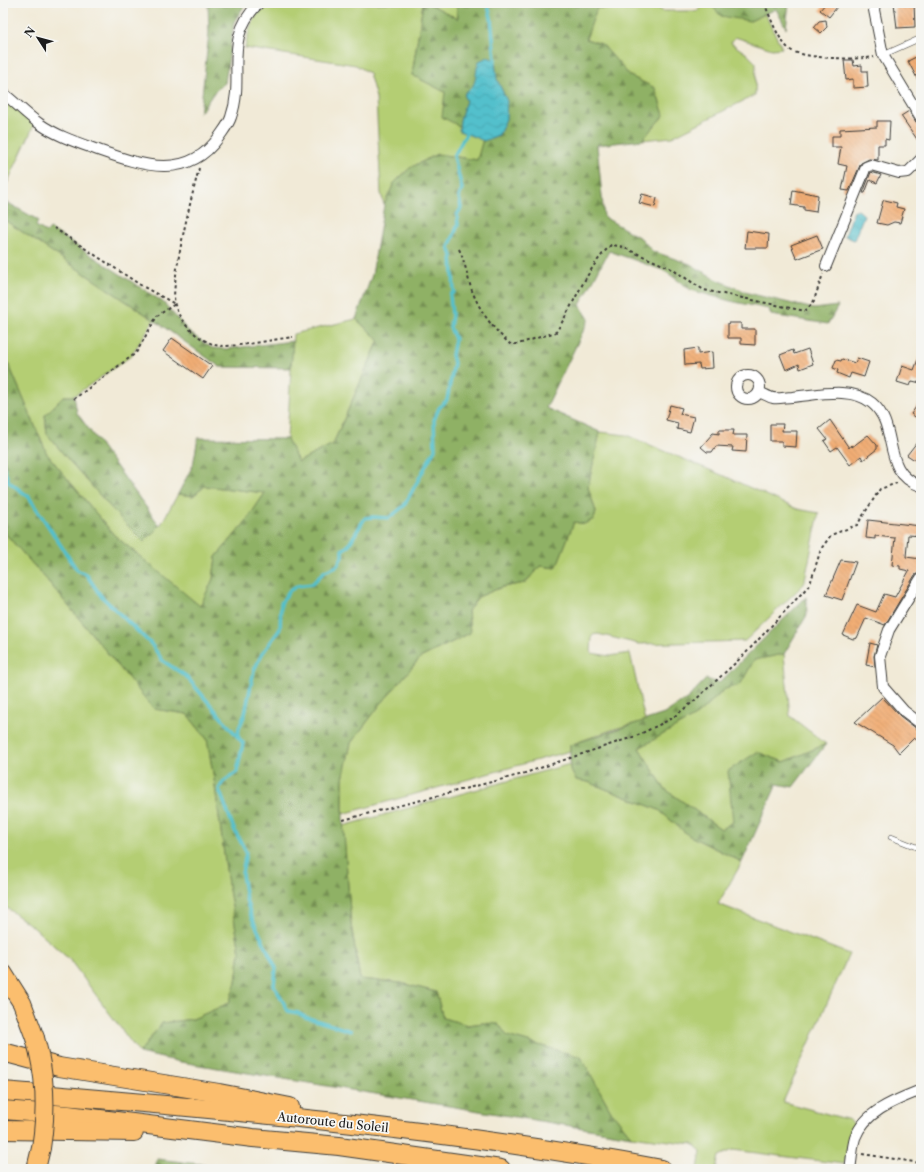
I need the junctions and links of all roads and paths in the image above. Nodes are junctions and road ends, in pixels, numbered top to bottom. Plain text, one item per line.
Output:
1 (259, 3) edge
2 (764, 3) edge
3 (875, 3) edge
4 (921, 38) edge
5 (883, 55) junction
6 (3, 93) edge
7 (921, 118) edge
8 (199, 157) junction
9 (921, 159) edge
10 (54, 228) dead end
11 (459, 249) dead end
12 (826, 266) joint
13 (175, 304) junction
14 (293, 337) dead end
15 (759, 392) dead end
16 (74, 399) dead end
17 (906, 479) junction
18 (921, 486) edge
19 (921, 578) edge
20 (921, 724) edge
21 (343, 820) dead end
22 (891, 837) dead end
23 (921, 849) edge
24 (3, 974) edge
25 (3, 1052) edge
26 (921, 1090) edge
27 (3, 1091) edge
28 (3, 1110) edge
29 (395, 1128) junction
30 (3, 1130) edge
31 (226, 1133) junction
32 (851, 1161) edge
33 (921, 1163) edge
34 (36, 1169) edge
35 (502, 1169) edge
36 (662, 1169) edge

1 - 8 street
2 - 5 path
3 - 5 street
4 - 5 lane
5 - 7 street
6 - 8 street
8 - 13 path
9 - 12 street
10 - 13 path
11 - 12 path
13 - 14 path
13 - 16 path
15 - 17 street
17 - 18 street
17 - 21 path
19 - 20 street
22 - 23 lane
24 - 34 highway, bridge
25 - 29 highway
26 - 32 street
27 - 29 highway, Autoroute du Soleil
28 - 31 highway, Autoroute du Soleil
29 - 36 highway, Autoroute du Soleil
30 - 31 highway
31 - 35 highway, Autoroute du Soleil
32 - 33 path

